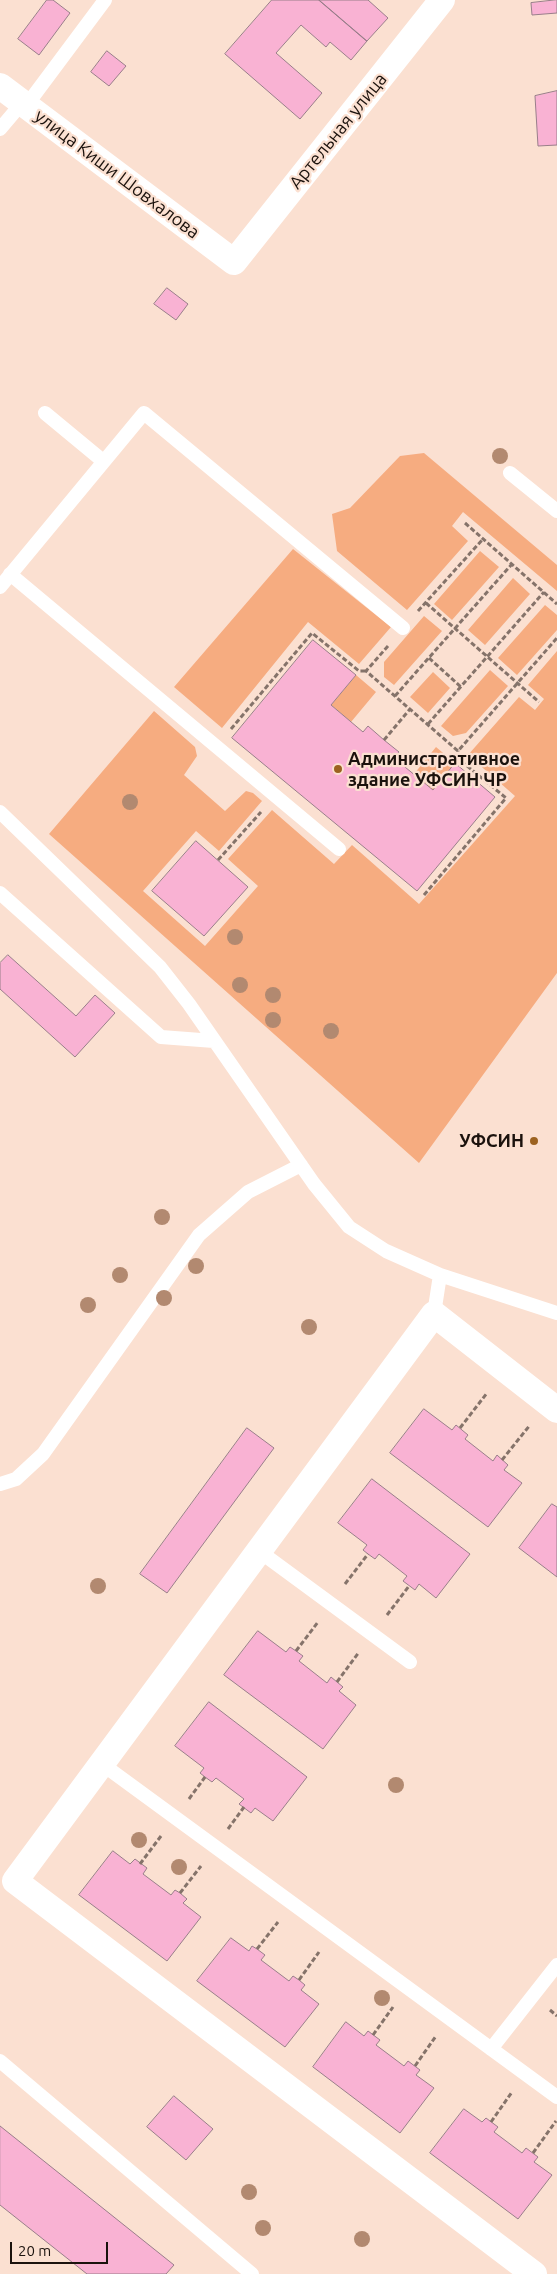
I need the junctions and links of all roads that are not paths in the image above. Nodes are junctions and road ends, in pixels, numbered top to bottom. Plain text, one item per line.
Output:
1 (106, 0) edge
2 (442, 0) edge
3 (0, 86) edge
4 (24, 104) junction
5 (0, 129) edge
6 (234, 262) joint
7 (45, 413) dead end
8 (103, 461) junction
9 (510, 472) dead end
10 (557, 510) edge
11 (10, 574) junction
12 (0, 587) edge
13 (403, 628) road end
14 (0, 812) edge
15 (339, 849) dead end
16 (0, 893) edge
17 (214, 1041) junction
18 (301, 1166) junction
19 (440, 1275) junction
20 (557, 1313) edge
21 (434, 1314) junction
22 (552, 1406) edge
23 (0, 1484) edge
24 (260, 1551) junction
25 (410, 1662) dead end
26 (102, 1764) junction
27 (557, 1965) edge
28 (491, 2049) junction
29 (0, 2061) edge
30 (557, 2097) edge
31 (252, 2274) edge
32 (534, 2274) edge

1 - 4 lane
2 - 6 street, Артельная улица
3 - 4 street, улица Киши Шовхалова
4 - 5 lane
4 - 6 street, улица Киши Шовхалова
7 - 8 lane
8 - 11 lane
8 - 13 lane
9 - 10 lane
11 - 12 lane
11 - 15 lane
14 - 17 lane
16 - 17 lane
17 - 18 lane
18 - 19 lane
18 - 23 lane
19 - 20 lane
19 - 21 lane
21 - 22 street
21 - 24 street
24 - 25 lane
24 - 26 street
26 - 28 lane
26 - 32 street
27 - 28 lane
28 - 30 lane
29 - 31 lane

